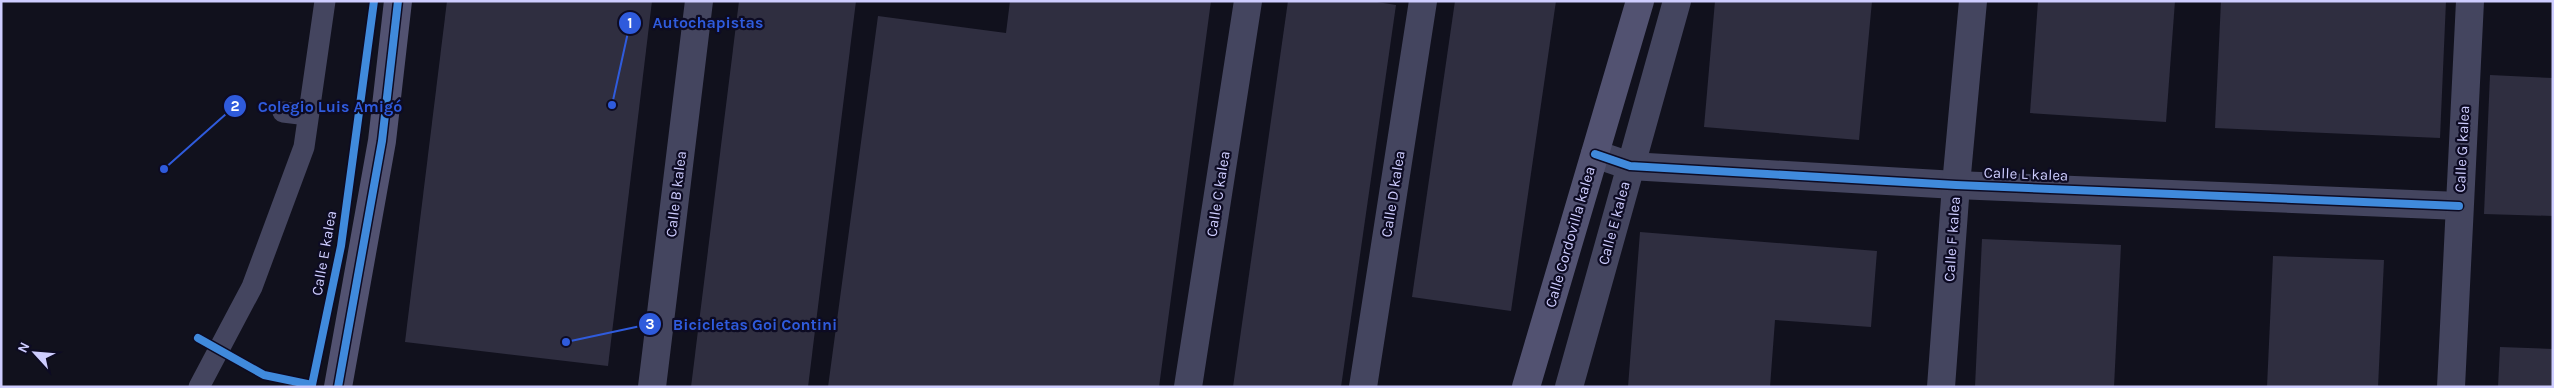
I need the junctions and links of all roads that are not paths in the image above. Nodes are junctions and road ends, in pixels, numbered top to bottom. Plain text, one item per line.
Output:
1 (325, 1) edge
2 (398, 1) edge
3 (699, 1) edge
4 (1248, 1) edge
5 (1423, 1) edge
6 (1640, 1) edge
7 (1677, 1) edge
8 (1973, 1) edge
9 (2470, 1) edge
10 (283, 112) dead end
11 (308, 115) junction
12 (1594, 154) junction
13 (1630, 166) junction
14 (1956, 185) junction
15 (2459, 206) junction
16 (336, 384) edge
17 (199, 387) edge
18 (652, 387) edge
19 (1188, 387) edge
20 (1363, 387) edge
21 (1526, 387) edge
22 (1569, 387) edge
23 (1941, 387) edge
24 (2451, 387) edge

1 - 11 lane
2 - 16 street
3 - 18 street, Calle B kalea
4 - 19 street, Calle C kalea
5 - 20 street, Calle D kalea
6 - 12 street, Calle Cordovilla kalea
7 - 13 street, Calle E kalea
8 - 14 street, Calle F kalea
9 - 15 street, Calle G kalea
10 - 11 lane
11 - 17 lane
12 - 13 street, Calle L kalea
12 - 21 street, Calle Cordovilla kalea
13 - 14 street, Calle L kalea
13 - 22 street, Calle E kalea
14 - 15 street, Calle L kalea
14 - 23 street, Calle F kalea
15 - 24 street, Calle G kalea

